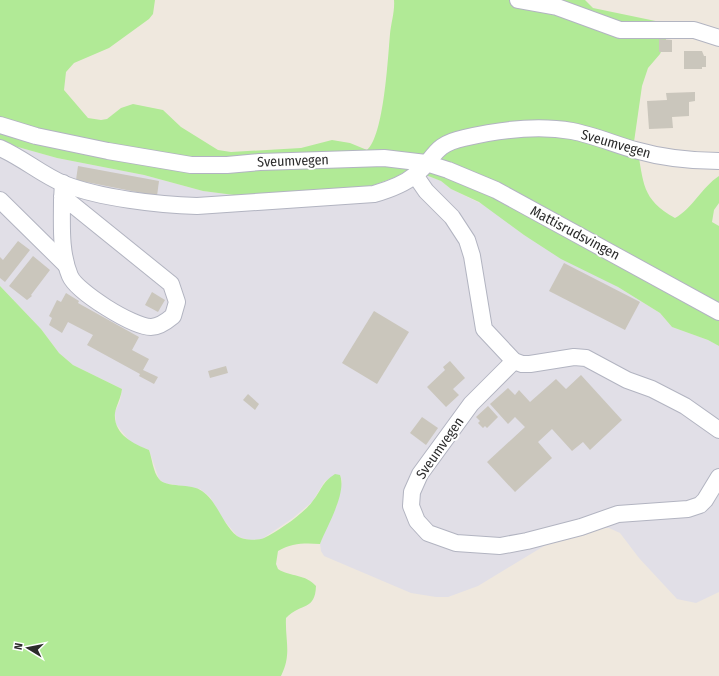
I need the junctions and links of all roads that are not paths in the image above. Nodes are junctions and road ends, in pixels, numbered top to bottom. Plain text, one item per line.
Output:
1 (518, 0) edge
2 (719, 38) edge
3 (0, 125) edge
4 (0, 148) edge
5 (719, 161) edge
6 (426, 163) junction
7 (415, 175) junction
8 (62, 190) junction
9 (0, 200) edge
10 (66, 265) junction
11 (719, 312) edge
12 (514, 361) junction
13 (719, 430) edge
14 (719, 477) edge

1 - 2 street
3 - 6 street, Sveumvegen
4 - 8 street
5 - 6 street, Sveumvegen
6 - 7 street
6 - 11 street, Mattisrudsvingen
7 - 8 street
7 - 12 street
8 - 10 street
8 - 10 street
9 - 10 street
12 - 13 street
12 - 14 street, Sveumvegen

